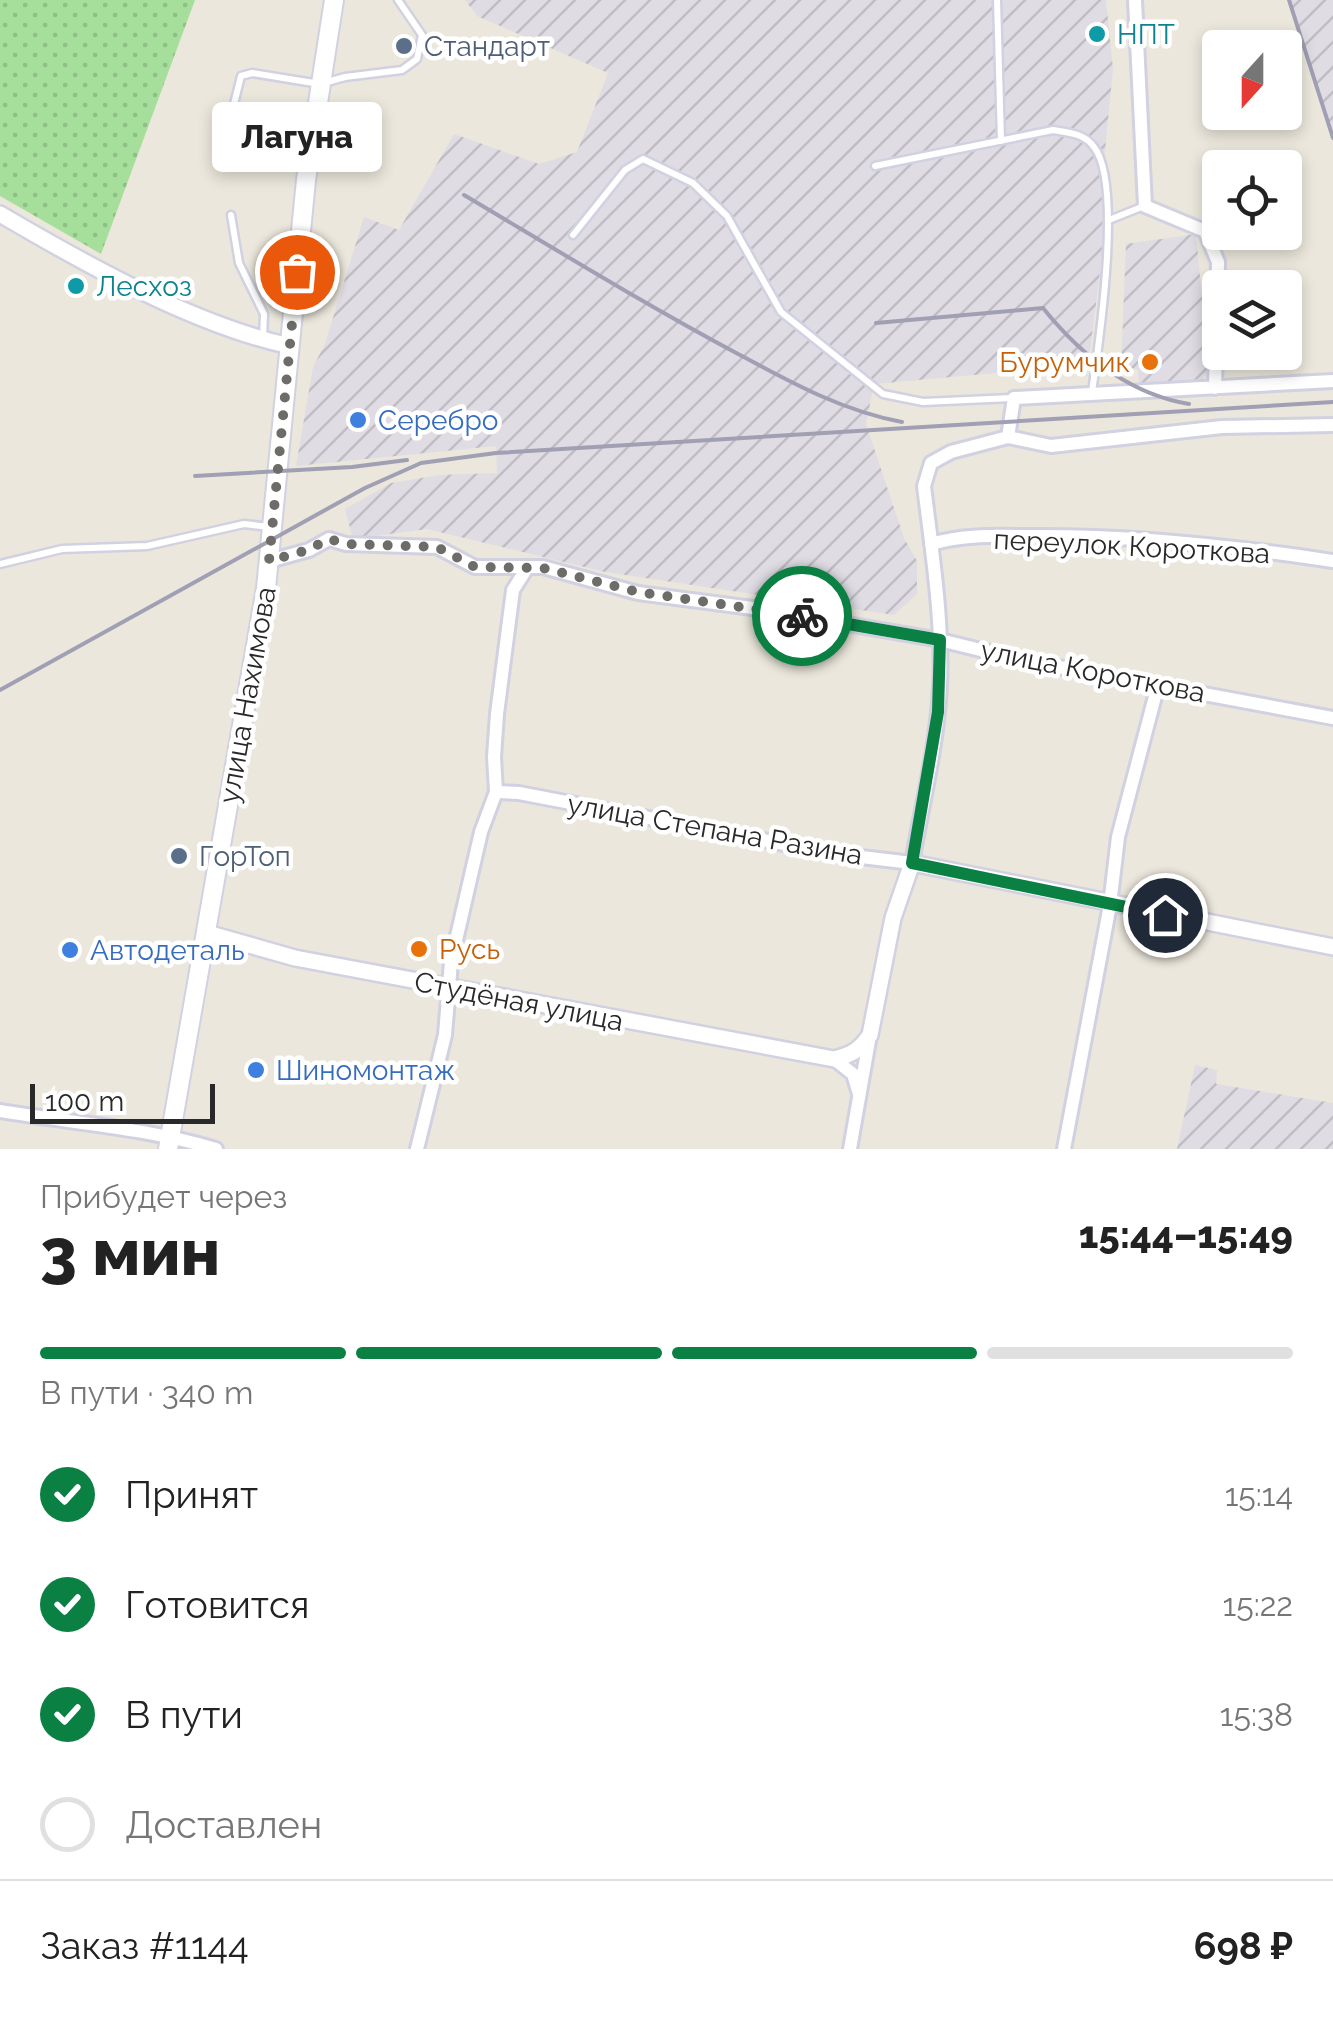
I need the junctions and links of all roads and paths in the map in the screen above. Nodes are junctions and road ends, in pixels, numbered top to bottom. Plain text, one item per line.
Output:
1 (334, 0) edge
2 (398, 0) edge
3 (997, 0) edge
4 (1136, 0) edge
5 (320, 84) junction
6 (230, 120) dead end
7 (1002, 141) junction
8 (876, 166) dead end
9 (1145, 206) junction
10 (0, 214) edge
11 (231, 215) dead end
12 (1109, 220) junction
13 (574, 235) dead end
14 (263, 340) junction
15 (290, 346) junction
16 (1333, 381) edge
17 (1216, 388) junction
18 (1092, 394) junction
19 (1014, 398) junction
20 (1333, 424) edge
21 (1008, 437) junction
22 (271, 527) junction
23 (932, 544) junction
24 (1333, 560) edge
25 (269, 561) junction
26 (0, 564) edge
27 (527, 568) junction
28 (940, 640) junction
29 (1158, 685) junction
30 (1333, 718) edge
31 (496, 792) junction
32 (912, 863) junction
33 (1110, 904) junction
34 (206, 933) junction
35 (1333, 947) edge
36 (450, 988) junction
37 (870, 1035) junction
38 (834, 1059) junction
39 (860, 1096) junction
40 (0, 1110) edge
41 (170, 1142) edge
42 (216, 1149) edge
43 (417, 1149) edge
44 (850, 1149) edge
45 (1064, 1149) edge

1 - 5 main road, улица Нахимова
2 - 5 lane
3 - 7 lane
4 - 9 street
5 - 6 lane
5 - 15 main road, улица Нахимова
7 - 8 lane
7 - 12 lane
9 - 12 lane
9 - 17 street
10 - 14 street
11 - 14 lane
12 - 18 lane
13 - 19 lane
14 - 15 street
15 - 22 main road, улица Нахимова
16 - 17 street
17 - 18 street
18 - 19 street
19 - 21 street
20 - 21 street
21 - 23 street
22 - 25 main road, улица Нахимова
22 - 26 lane
23 - 24 street, переулок Короткова
23 - 28 street
25 - 27 street, улица Короткова
25 - 34 main road, улица Нахимова
27 - 28 street, улица Короткова
27 - 31 street
28 - 29 street, улица Короткова
28 - 32 street
29 - 30 street, улица Короткова
29 - 33 street
31 - 32 street, улица Степана Разина
31 - 36 street
32 - 33 street, улица Степана Разина
32 - 37 street
33 - 35 street, улица Степана Разина
33 - 45 street
34 - 36 street, Студёная улица
34 - 41 main road, улица Нахимова
36 - 38 street, Студёная улица
36 - 43 street
37 - 38 street
37 - 39 street
38 - 39 street
39 - 44 street
40 - 41 street
41 - 42 street

